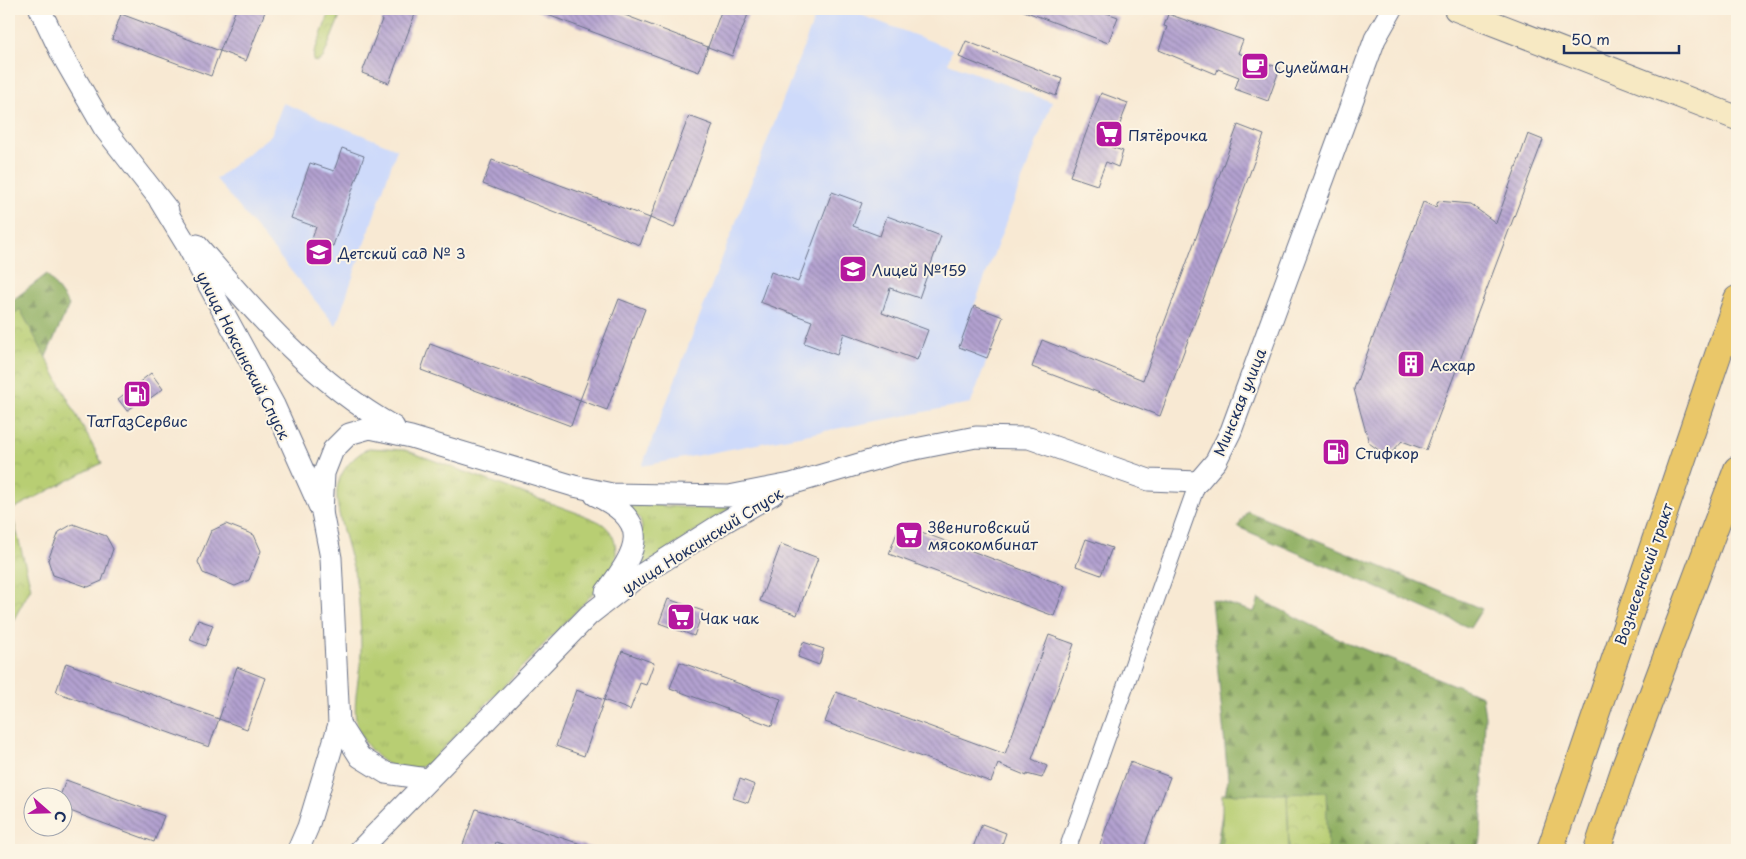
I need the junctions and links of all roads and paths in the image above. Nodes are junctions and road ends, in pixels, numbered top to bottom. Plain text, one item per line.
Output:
1 (40, 9) edge
2 (1392, 9) edge
3 (1456, 9) edge
4 (1737, 118) edge
5 (160, 201) junction
6 (1737, 299) edge
7 (411, 437) junction
8 (1737, 469) edge
9 (1198, 482) junction
10 (791, 484) junction
11 (574, 486) junction
12 (322, 512) junction
13 (589, 615) junction
14 (338, 724) junction
15 (427, 779) junction
16 (298, 850) edge
17 (360, 850) edge
18 (1067, 850) edge
19 (1550, 850) edge
20 (1597, 850) edge

1 - 5 street, улица Ноксинский Спуск
2 - 9 street, Минская улица
3 - 4 main road
5 - 7 street, улица Ноксинский Спуск
5 - 12 street, улица Ноксинский Спуск
6 - 19 main road, Вознесенский тракт
7 - 11 street, улица Ноксинский Спуск
7 - 12 street, улица Ноксинский Спуск
8 - 20 main road
9 - 10 street, улица Ноксинский Спуск
9 - 18 street, Минская улица
10 - 11 street, улица Ноксинский Спуск
10 - 13 street, улица Ноксинский Спуск
11 - 13 street, улица Ноксинский Спуск
12 - 14 street, улица Ноксинский Спуск
13 - 15 street, улица Ноксинский Спуск
14 - 15 street
14 - 16 street, улица Ноксинский Спуск
15 - 17 street, улица Ноксинский Спуск

